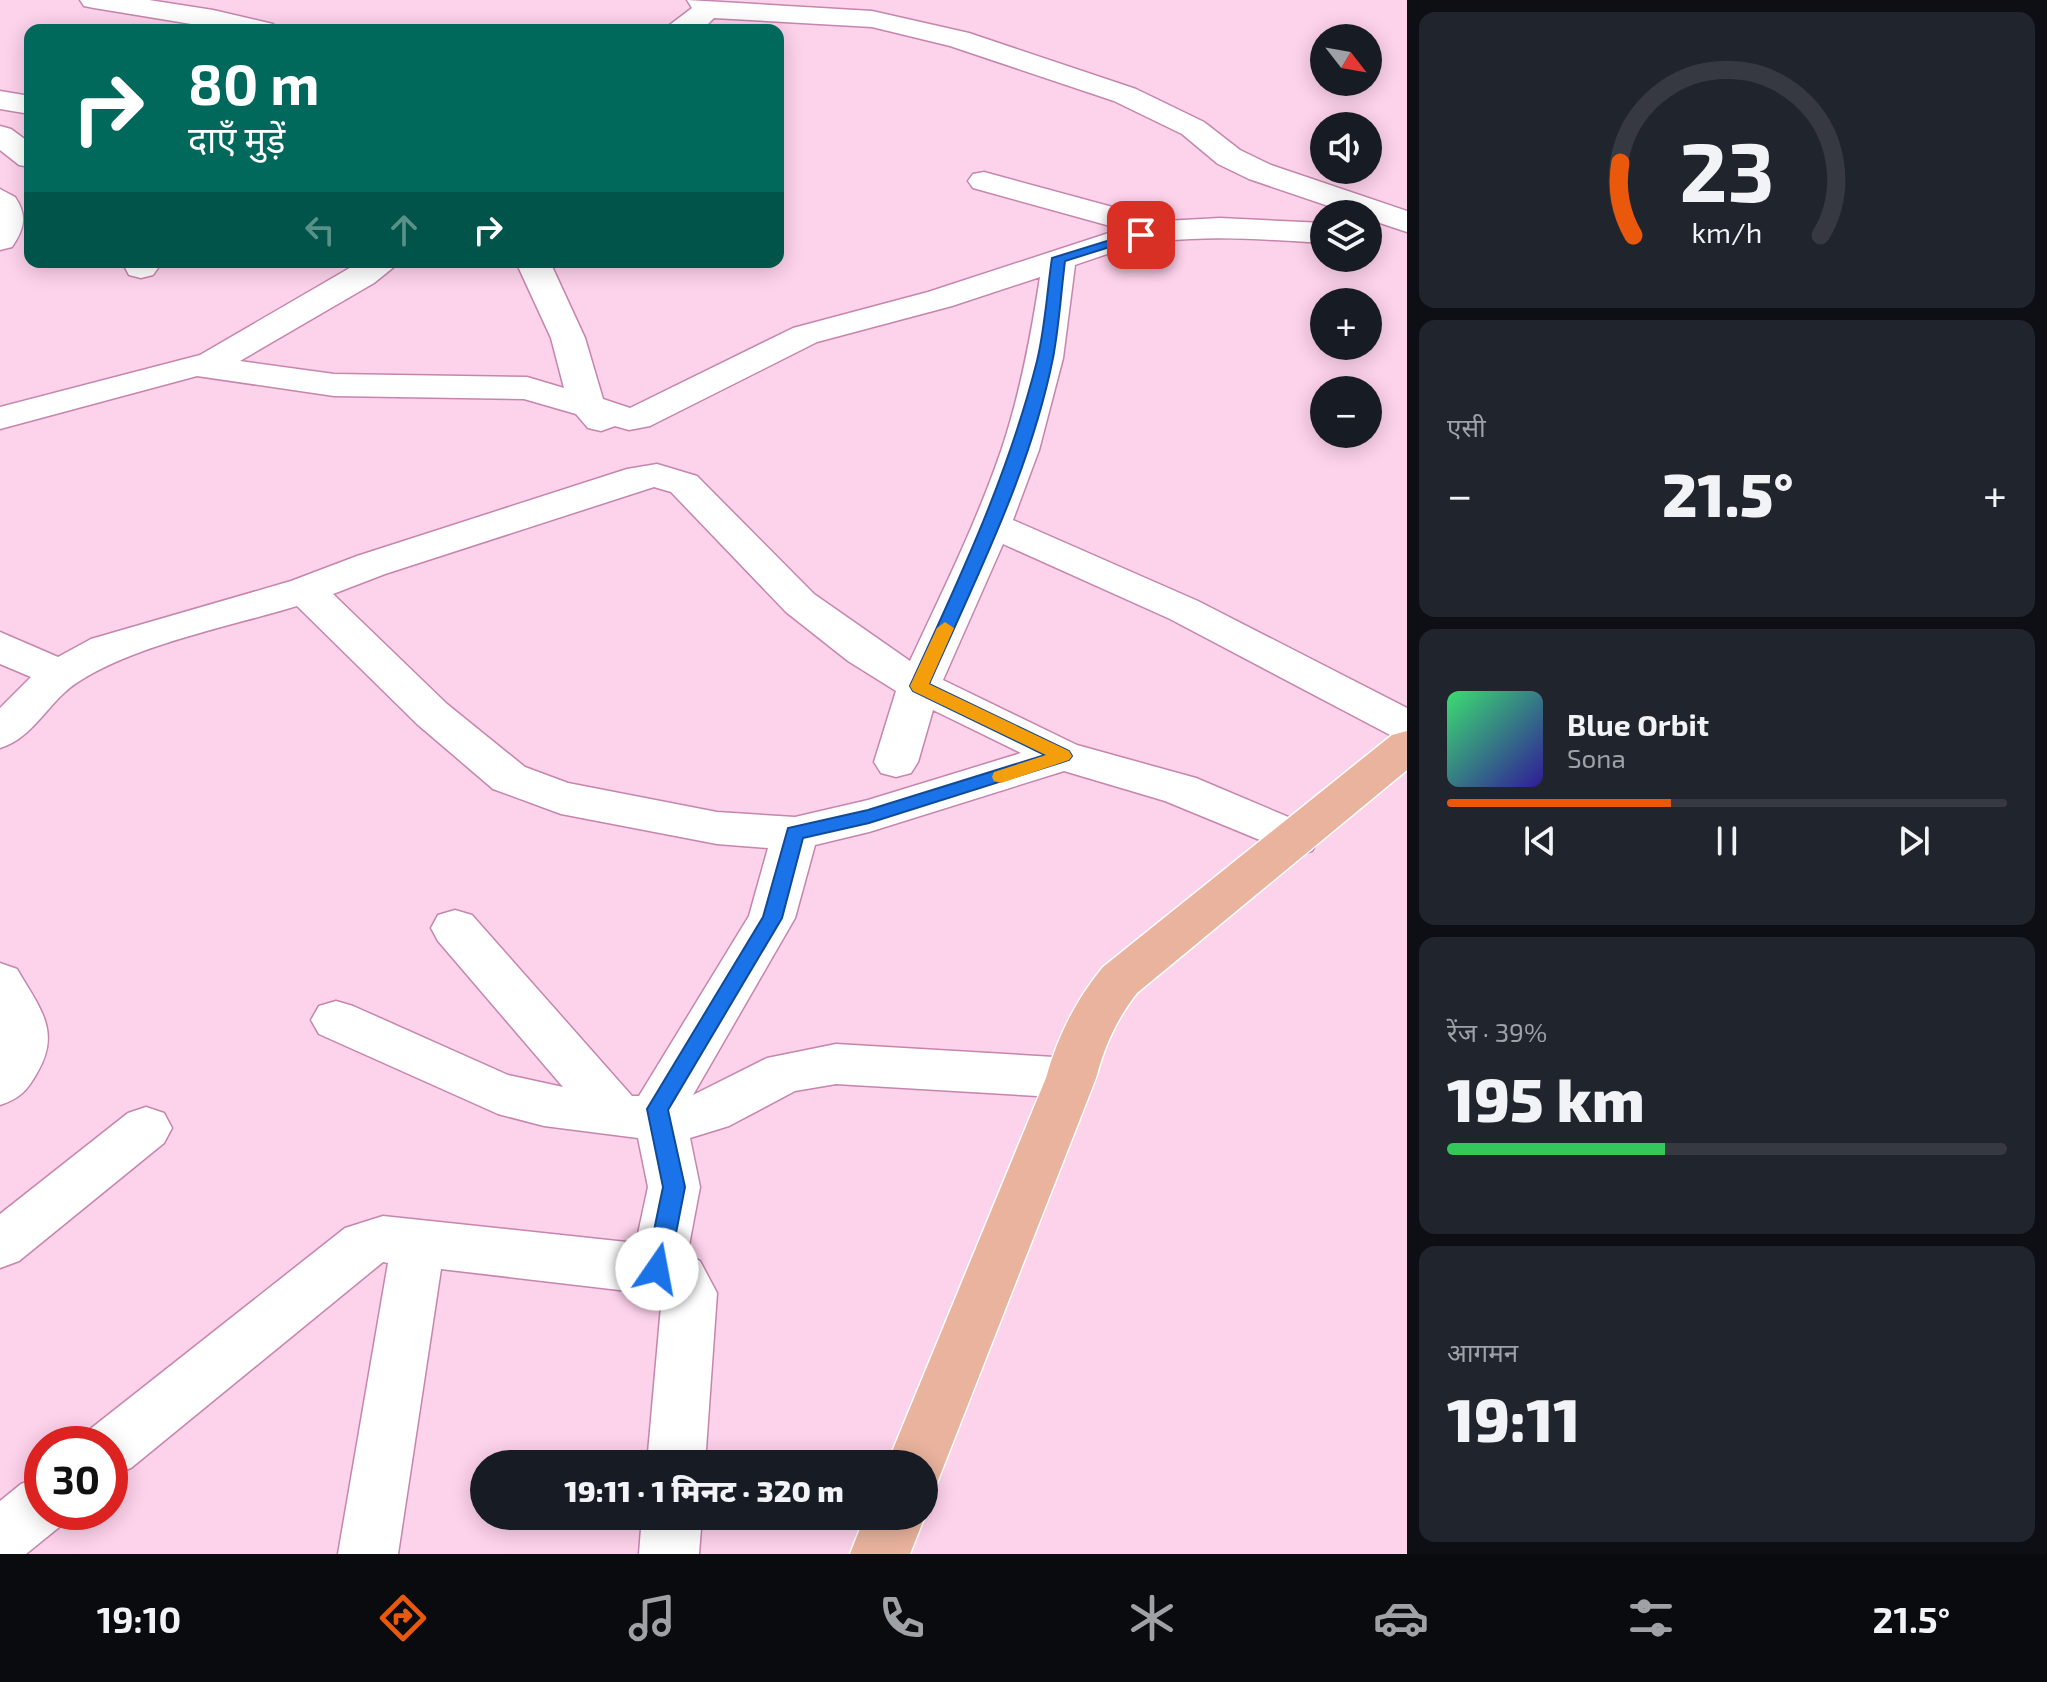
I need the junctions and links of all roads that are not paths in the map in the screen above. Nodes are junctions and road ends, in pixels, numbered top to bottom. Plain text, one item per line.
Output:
1 (94, 0) edge
2 (704, 4) edge
3 (186, 14) junction
4 (169, 24) edge
5 (234, 24) edge
6 (692, 24) edge
7 (0, 100) edge
8 (24, 104) edge
9 (984, 181) dead end
10 (0, 199) edge
11 (1407, 222) edge
12 (1162, 231) junction
13 (1310, 232) edge
14 (0, 240) edge
15 (1382, 242) edge
16 (1407, 247) edge
17 (1059, 258) junction
18 (373, 268) edge
19 (536, 268) edge
20 (209, 365) junction
21 (586, 404) junction
22 (0, 418) edge
23 (640, 477) junction
24 (992, 525) junction
25 (305, 590) junction
26 (0, 646) edge
27 (61, 673) junction
28 (919, 686) junction
29 (1407, 726) edge
30 (0, 733) edge
31 (1407, 746) edge
32 (1063, 756) junction
33 (896, 762) dead end
34 (795, 833) junction
35 (1296, 839) junction
36 (455, 928) dead end
37 (0, 982) edge
38 (336, 1020) dead end
39 (1071, 1078) junction
40 (0, 1085) edge
41 (639, 1117) junction
42 (146, 1128) dead end
43 (418, 1244) junction
44 (0, 1245) edge
45 (657, 1269) junction
46 (128, 1434) edge
47 (677, 1450) edge
48 (922, 1450) edge
49 (24, 1519) edge
50 (671, 1530) edge
51 (889, 1530) edge
52 (0, 1538) edge
53 (368, 1554) edge
54 (669, 1554) edge
55 (880, 1554) edge

1 - 3 street
2 - 6 street
2 - 11 street
3 - 4 street
3 - 5 street
7 - 8 street
9 - 12 street
10 - 14 street
12 - 13 street
12 - 17 street
15 - 16 street
17 - 21 street
17 - 24 street
18 - 20 street
19 - 21 street
20 - 21 street
20 - 22 street
21 - 23 street
23 - 25 street
23 - 28 street
24 - 28 street
24 - 29 street
25 - 27 street
25 - 34 street
26 - 27 street
27 - 30 street
28 - 32 street
28 - 33 street
31 - 35 main road
32 - 34 street
32 - 35 street
34 - 41 street
35 - 39 main road
36 - 41 street
37 - 40 street
38 - 41 street
39 - 41 street
39 - 48 main road
41 - 45 street
42 - 44 street
43 - 45 street
43 - 46 street
43 - 53 street
45 - 47 street
49 - 52 street
50 - 54 street
51 - 55 main road

